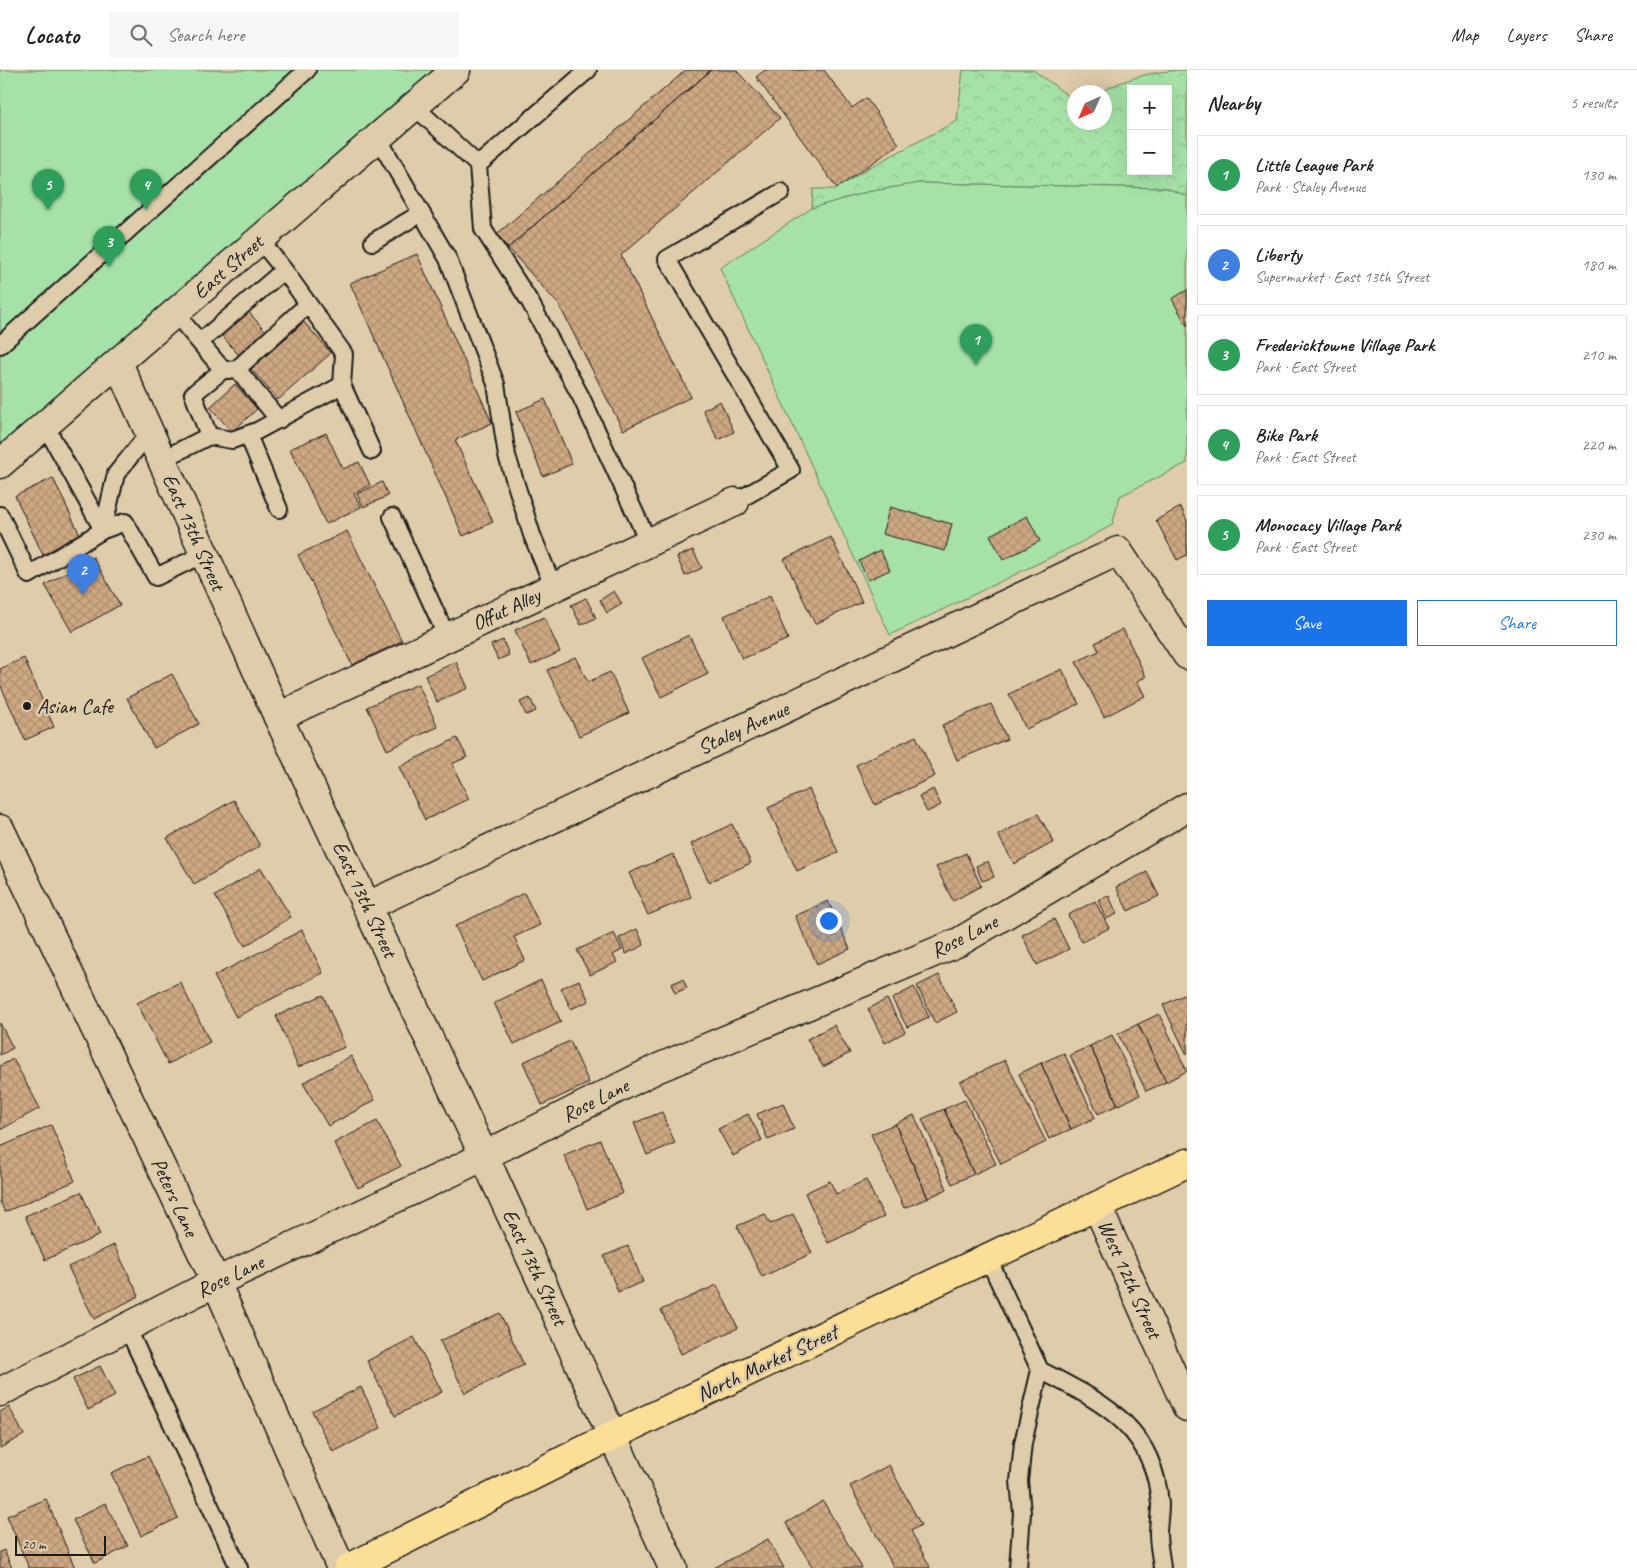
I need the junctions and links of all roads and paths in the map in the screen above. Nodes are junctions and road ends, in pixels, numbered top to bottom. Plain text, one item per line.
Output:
1 (307, 70) edge
2 (456, 70) edge
3 (588, 70) edge
4 (414, 106) junction
5 (378, 138) junction
6 (478, 165) junction
7 (781, 192) dead end
8 (421, 213) junction
9 (260, 240) junction
10 (373, 242) dead end
11 (284, 270) junction
12 (307, 305) junction
13 (176, 313) junction
14 (200, 342) junction
15 (0, 345) edge
16 (118, 363) junction
17 (230, 370) junction
18 (342, 385) junction
19 (279, 420) junction
20 (45, 425) junction
21 (149, 432) junction
22 (248, 435) junction
23 (209, 436) junction
24 (372, 451) dead end
25 (161, 460) junction
26 (0, 464) edge
27 (735, 502) joint
28 (279, 509) dead end
29 (0, 515) edge
30 (392, 517) dead end
31 (103, 530) junction
32 (648, 541) junction
33 (204, 554) junction
34 (554, 586) junction
35 (447, 637) junction
36 (1187, 655) edge
37 (278, 717) junction
38 (1187, 807) edge
39 (0, 830) edge
40 (368, 906) junction
41 (484, 1156) junction
42 (1187, 1163) edge
43 (1097, 1206) junction
44 (988, 1258) junction
45 (216, 1282) junction
46 (127, 1327) junction
47 (1040, 1370) junction
48 (0, 1392) edge
49 (1187, 1407) edge
50 (612, 1436) junction
51 (239, 1568) edge
52 (341, 1568) edge
53 (349, 1568) edge
54 (673, 1568) edge
55 (1018, 1568) edge
56 (1162, 1568) edge

1 - 15 lane
2 - 4 street, East Street
3 - 6 lane
4 - 5 street, East Street
4 - 6 lane
5 - 8 lane
5 - 9 street, East Street
6 - 32 lane
7 - 27 lane
8 - 10 lane
8 - 34 lane
9 - 11 lane
9 - 13 street, East Street
11 - 12 lane
11 - 14 lane
12 - 17 lane
12 - 18 lane
13 - 14 lane
13 - 16 street, East Street
14 - 17 lane
16 - 20 street, East Street
16 - 21 street, East 13th Street
17 - 19 lane
17 - 23 lane
18 - 19 lane
18 - 24 lane
19 - 22 lane
20 - 26 street, East Street
20 - 31 lane
21 - 25 street, East 13th Street
21 - 31 lane
22 - 23 lane
22 - 28 lane
23 - 25 lane
25 - 33 street, East 13th Street
27 - 32 street, Offut Alley
29 - 31 lane
30 - 35 lane
31 - 33 lane
32 - 34 street, Offut Alley
33 - 37 street, East 13th Street
34 - 35 street, Offut Alley
35 - 37 street, Offut Alley
36 - 40 street, Staley Avenue
37 - 40 street, East 13th Street
38 - 41 street, Rose Lane
39 - 45 street, Peters Lane
40 - 41 street, East 13th Street
41 - 45 street, Rose Lane
41 - 50 street, East 13th Street
42 - 43 main road, North Market Street
43 - 44 main road, North Market Street
43 - 49 street, West 12th Street
44 - 47 lane
44 - 50 main road, North Market Street
45 - 46 street, Rose Lane
45 - 52 street, Peters Lane
46 - 48 street, Rose Lane
46 - 51 lane
47 - 55 lane
47 - 56 lane
50 - 53 main road, North Market Street
50 - 54 street, East 13th Street

